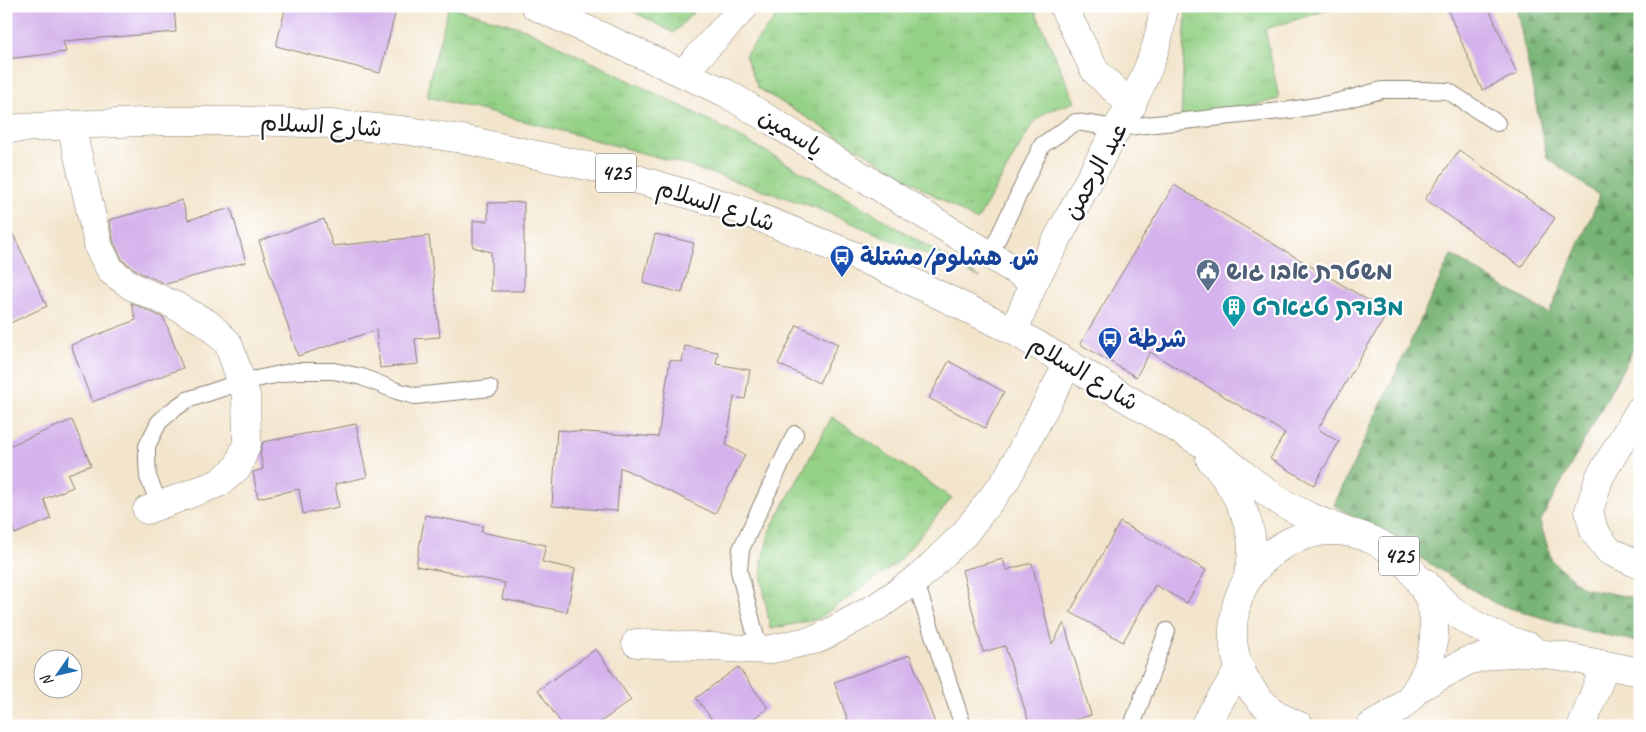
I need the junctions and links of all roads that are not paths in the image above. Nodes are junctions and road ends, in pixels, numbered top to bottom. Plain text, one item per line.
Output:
1 (535, 6) edge
2 (744, 6) edge
3 (1062, 6) edge
4 (1163, 6) edge
5 (684, 74) junction
6 (1132, 106) junction
7 (1497, 123) dead end
8 (72, 125) junction
9 (1118, 128) junction
10 (6, 129) edge
11 (990, 255) junction
12 (1034, 282) junction
13 (1014, 331) junction
14 (1068, 364) junction
15 (241, 382) junction
16 (490, 388) dead end
17 (1640, 410) edge
18 (1174, 427) junction
19 (795, 434) dead end
20 (153, 508) joint
21 (1345, 531) junction
22 (1640, 565) edge
23 (1416, 573) junction
24 (915, 580) junction
25 (1247, 580) junction
26 (1168, 630) dead end
27 (636, 643) dead end
28 (759, 649) junction
29 (1560, 656) junction
30 (1605, 665) junction
31 (1240, 668) junction
32 (1640, 672) edge
33 (1417, 690) junction
34 (1131, 725) edge
35 (962, 726) edge
36 (1204, 726) edge
37 (1300, 726) edge
38 (1371, 726) edge
39 (1582, 726) edge

1 - 5 main road, ياسمين
2 - 5 main road
3 - 6 main road
4 - 6 main road, عبد الرحمن
5 - 11 main road, ياسمين
6 - 9 main road, عبد الرحمن
7 - 9 lane
8 - 10 main road, شارع السلام / 425
8 - 13 main road, شارع السلام / 425
8 - 15 main road
9 - 11 lane
9 - 12 main road, عبد الرحمن
11 - 12 main road, ياسمين
12 - 13 main road, عبد الرحمن
13 - 14 main road, شارع السلام / 425
14 - 18 main road, شارع السلام / 425
14 - 24 main road
15 - 16 lane
15 - 20 lane
15 - 20 main road
17 - 22 main road
18 - 21 main road, شارع السلام / 425
18 - 25 main road, شارع السلام / 425
19 - 28 lane
21 - 23 main road, 425
21 - 25 main road, 425
23 - 29 main road, 425
23 - 33 main road, 425
24 - 28 main road
24 - 35 lane
25 - 31 main road, 425
26 - 34 lane
27 - 28 main road
29 - 30 main road, 425
29 - 33 main road, 425
30 - 32 main road, 425
30 - 39 main road
31 - 36 main road
31 - 37 main road, 425
33 - 38 main road, 425

